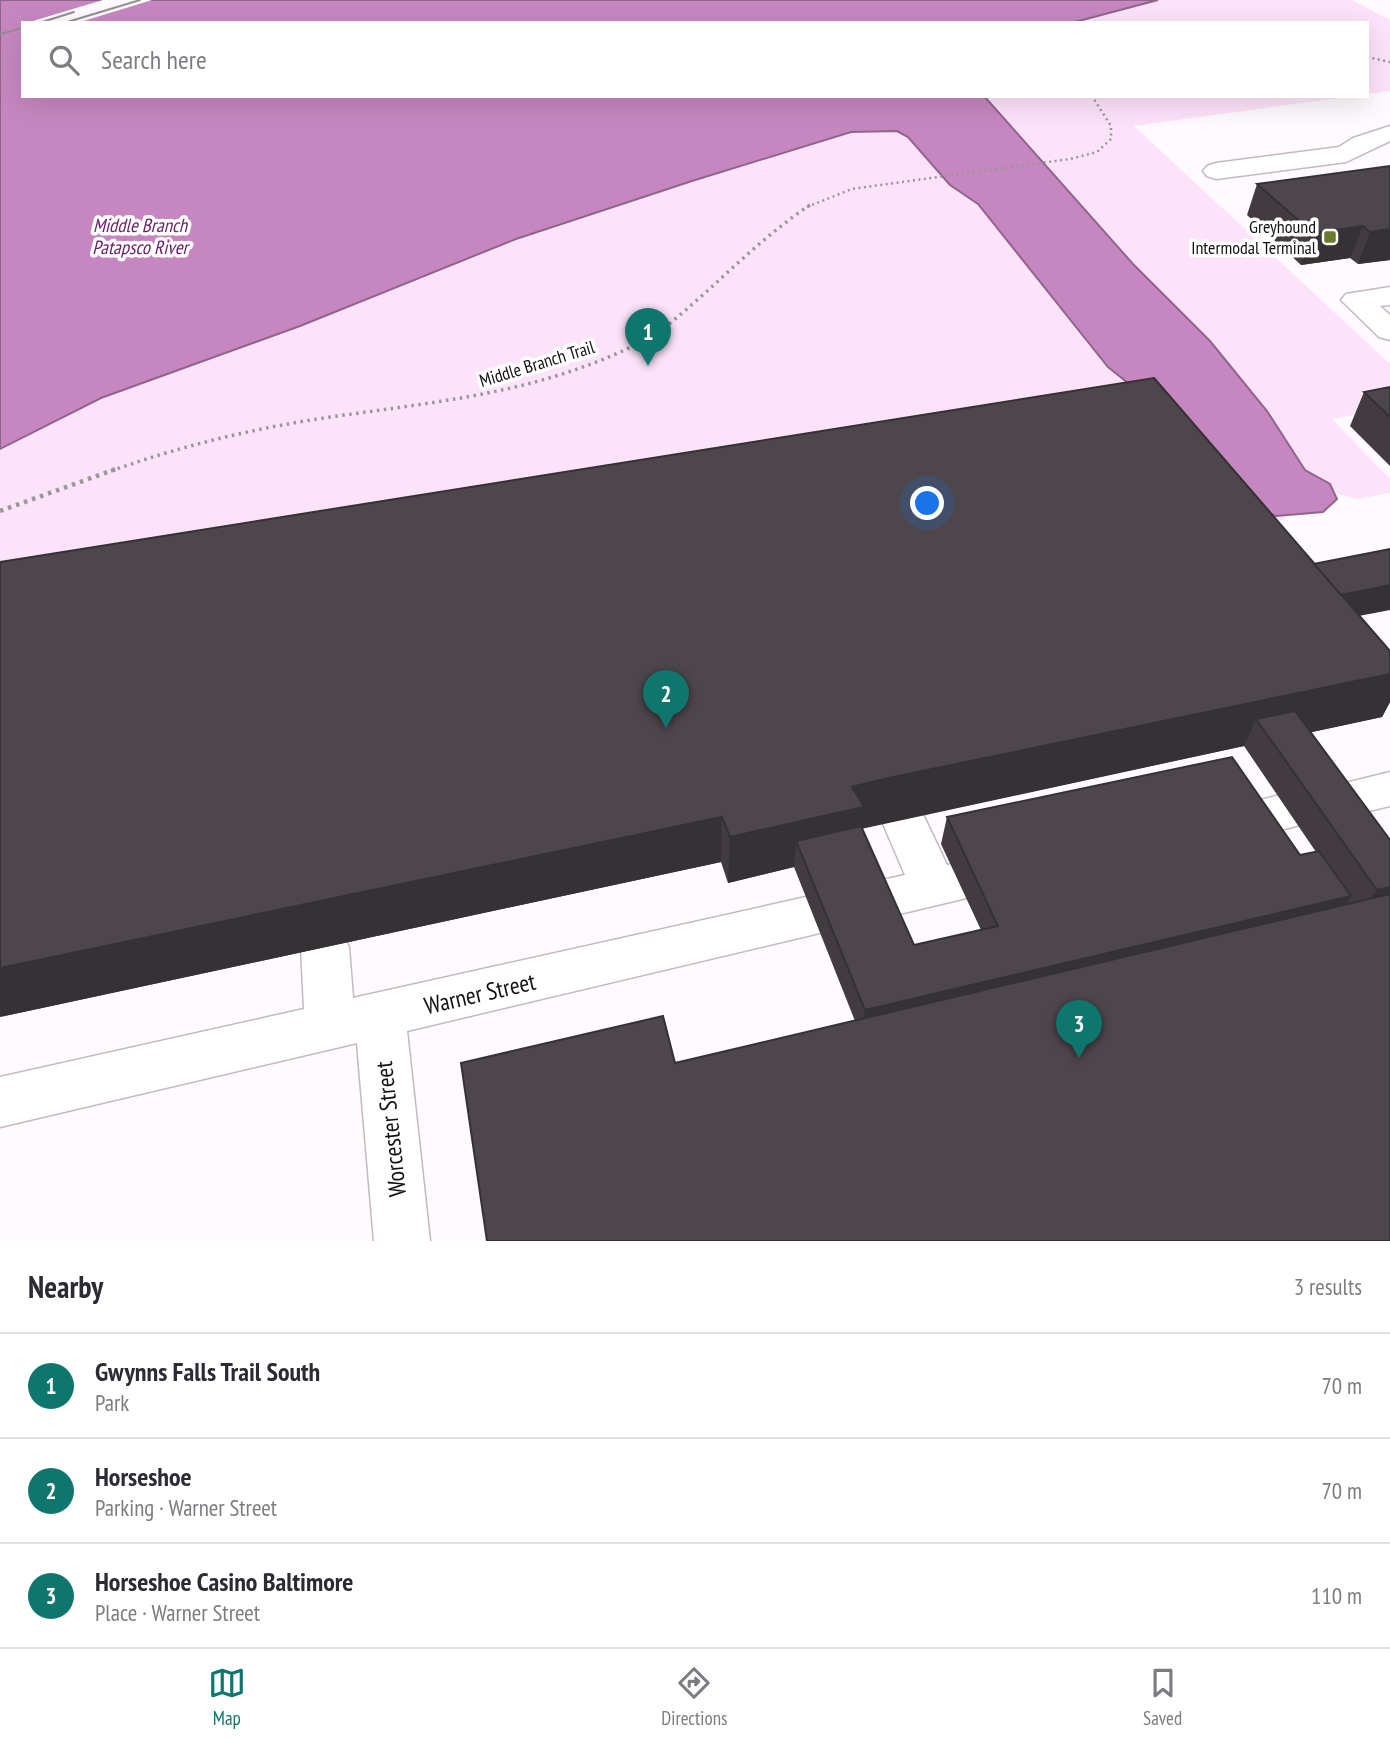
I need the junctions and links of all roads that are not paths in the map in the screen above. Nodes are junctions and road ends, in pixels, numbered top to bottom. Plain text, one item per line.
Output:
1 (1390, 133) edge
2 (1216, 171) dead end
3 (1390, 273) edge
4 (1390, 296) edge
5 (1356, 300) junction
6 (1390, 331) edge
7 (1390, 789) edge
8 (1274, 807) dead end
9 (903, 819) edge
10 (325, 947) edge
11 (380, 1016) junction
12 (330, 1027) junction
13 (0, 1102) edge
14 (402, 1241) edge

1 - 2 street
3 - 5 street
4 - 5 street
5 - 6 street
7 - 8 street
9 - 11 street, Warner Street
10 - 12 street
11 - 12 street, Warner Street
11 - 14 street, Worcester Street
12 - 13 street, Warner Street

